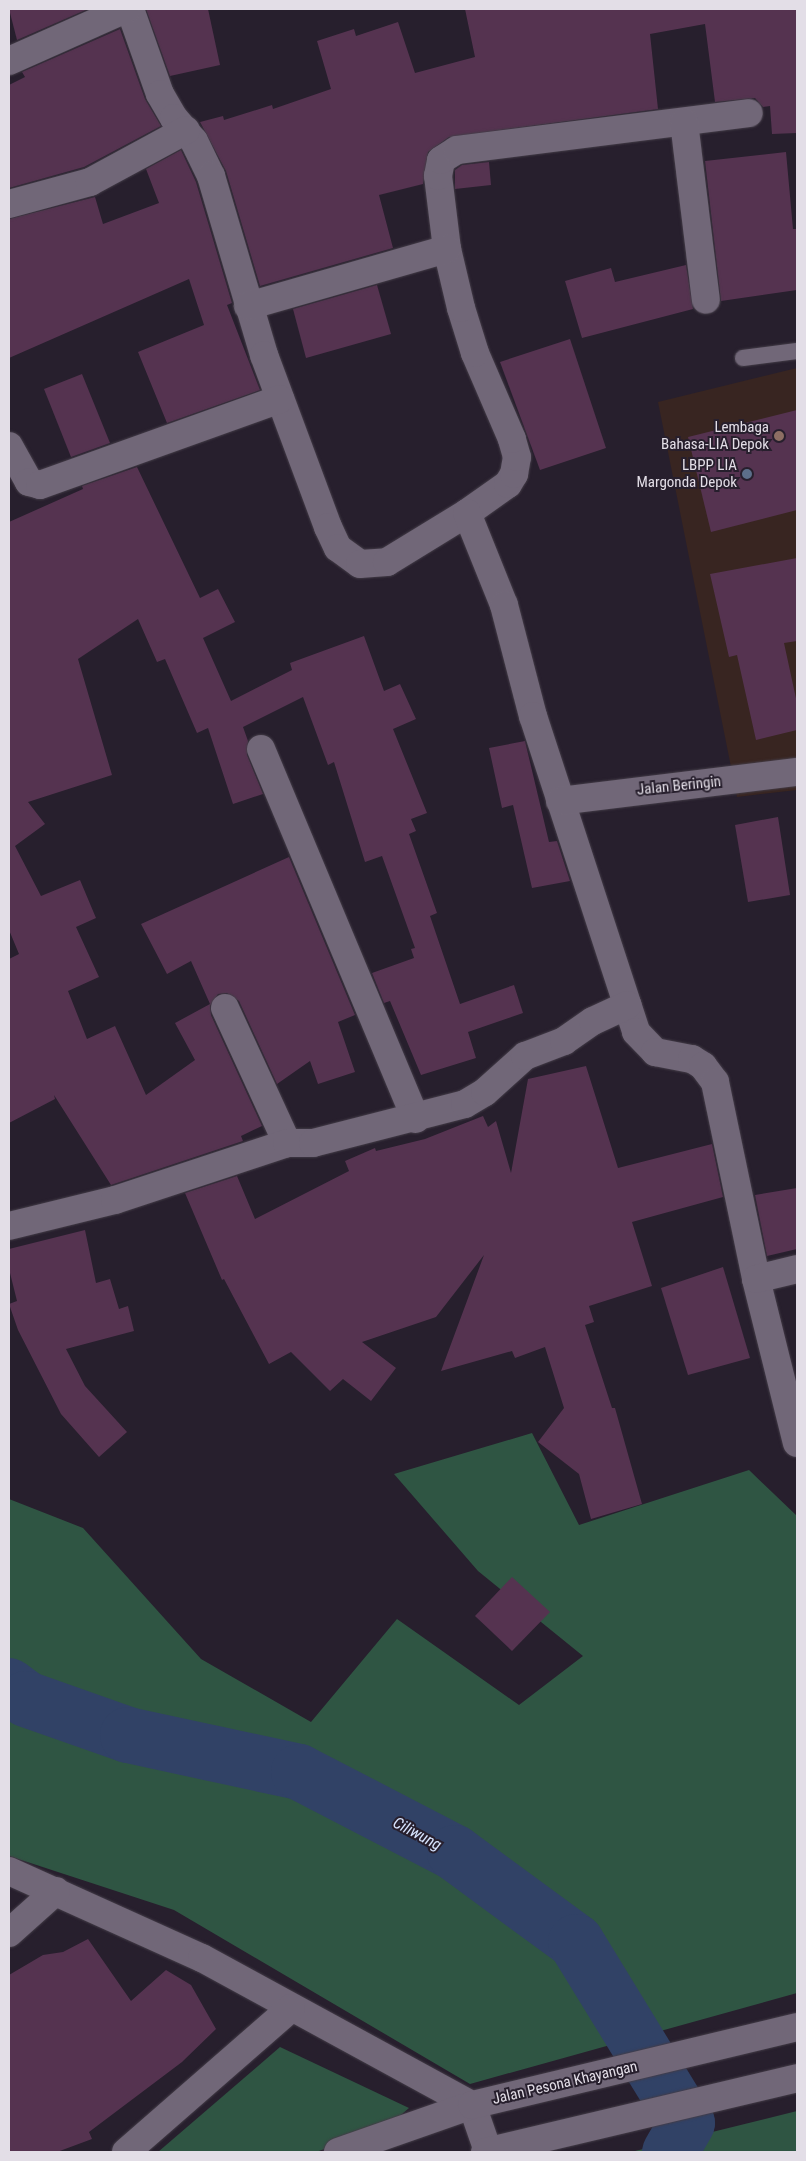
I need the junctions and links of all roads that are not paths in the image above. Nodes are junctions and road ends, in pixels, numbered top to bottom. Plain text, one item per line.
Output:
1 (126, 9) edge
2 (130, 9) edge
3 (9, 61) edge
4 (749, 114) dead end
5 (684, 122) junction
6 (186, 130) junction
7 (9, 204) edge
8 (448, 249) junction
9 (706, 300) dead end
10 (248, 306) junction
11 (797, 351) edge
12 (743, 358) dead end
13 (280, 399) junction
14 (9, 446) edge
15 (467, 513) junction
16 (261, 749) dead end
17 (797, 772) edge
18 (560, 801) junction
19 (627, 1005) junction
20 (225, 1008) dead end
21 (416, 1119) junction
22 (287, 1142) junction
23 (9, 1226) edge
24 (797, 1269) edge
25 (756, 1279) junction
26 (796, 1429) edge
27 (9, 1871) edge
28 (56, 1891) junction
29 (9, 1933) edge
30 (291, 2008) junction
31 (797, 2027) edge
32 (797, 2078) edge
33 (472, 2105) junction
34 (126, 2152) edge
35 (338, 2152) edge
36 (487, 2152) edge

1 - 3 street
2 - 6 street
4 - 5 street
5 - 8 street
5 - 9 street
6 - 7 street
6 - 10 street
8 - 10 street
8 - 15 street
10 - 13 street
11 - 12 lane
13 - 14 street
13 - 15 street
15 - 18 street
16 - 21 street
17 - 18 street, Jalan Beringin
18 - 19 street
19 - 21 street
19 - 25 street
20 - 22 street
21 - 22 street
22 - 23 street
24 - 25 street
25 - 26 street
27 - 28 street
28 - 29 street
28 - 30 street
30 - 33 street
30 - 34 street
31 - 33 street, Jalan Pesona Khayangan
32 - 36 street
33 - 35 street, Jalan Pesona Khayangan
33 - 36 street

